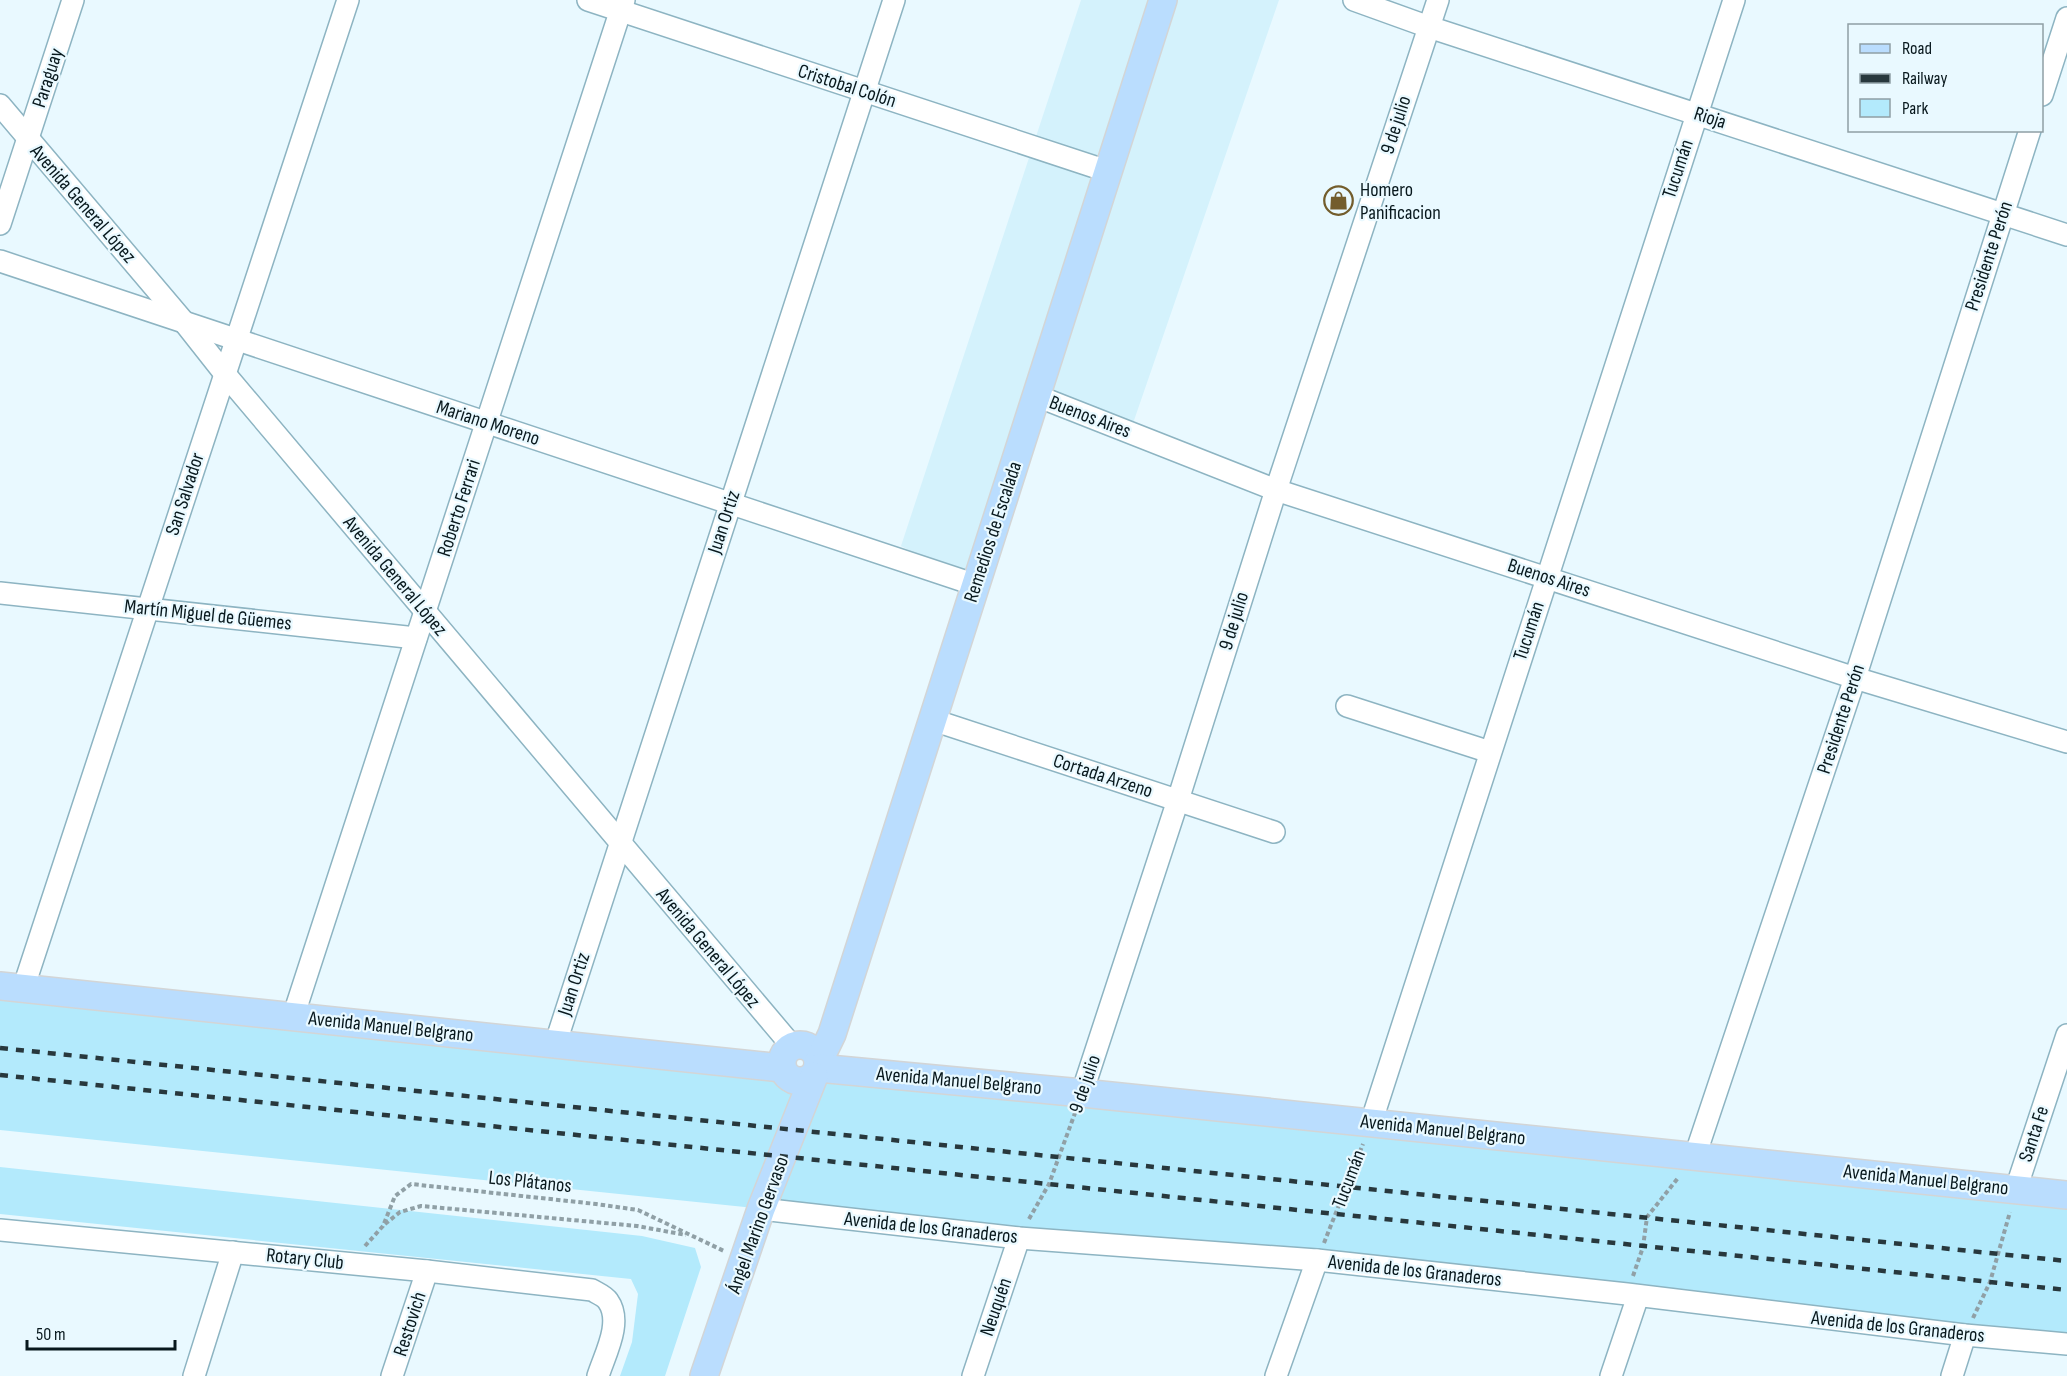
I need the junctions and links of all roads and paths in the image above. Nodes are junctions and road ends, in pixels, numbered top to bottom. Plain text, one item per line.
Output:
1 (73, 0) edge
2 (348, 0) edge
3 (588, 0) edge
4 (894, 0) edge
5 (1163, 0) edge
6 (1354, 0) edge
7 (1438, 0) edge
8 (1734, 0) edge
9 (622, 5) edge
10 (2067, 18) edge
11 (1429, 27) junction
12 (864, 92) junction
13 (2043, 92) edge
14 (0, 105) edge
15 (1696, 113) junction
16 (2029, 132) edge
17 (28, 139) junction
18 (1107, 171) junction
19 (2001, 215) junction
20 (0, 224) edge
21 (2067, 235) edge
22 (0, 261) edge
23 (184, 322) junction
24 (236, 339) junction
25 (225, 374) junction
26 (1036, 396) junction
27 (487, 422) junction
28 (1276, 490) junction
29 (730, 503) junction
30 (1546, 577) junction
31 (976, 585) junction
32 (0, 593) edge
33 (147, 609) junction
34 (425, 611) junction
35 (416, 638) junction
36 (1855, 678) junction
37 (1347, 706) dead end
38 (933, 720) junction
39 (2067, 741) edge
40 (1490, 752) junction
41 (1178, 800) junction
42 (1274, 832) dead end
43 (619, 844) junction
44 (11, 987) edge
45 (293, 1017) junction
46 (2067, 1035) edge
47 (555, 1045) junction
48 (787, 1057) junction
49 (817, 1069) junction
50 (1082, 1093) junction
51 (1371, 1123) junction
52 (1695, 1156) junction
53 (2016, 1189) junction
54 (2067, 1195) edge
55 (761, 1209) junction
56 (383, 1226) junction
57 (0, 1230) edge
58 (693, 1236) junction
59 (1019, 1238) junction
60 (233, 1252) junction
61 (1317, 1260) junction
62 (744, 1261) junction
63 (348, 1264) junction
64 (427, 1271) junction
65 (1632, 1295) junction
66 (1965, 1335) junction
67 (2067, 1344) edge
68 (194, 1376) edge
69 (392, 1376) edge
70 (598, 1376) edge
71 (704, 1376) edge
72 (973, 1376) edge
73 (1276, 1376) edge
74 (1611, 1376) edge
75 (1952, 1376) edge

1 - 17 street, Paraguay
2 - 24 street, San Salvador
3 - 9 street, Cristobal Colón
4 - 12 street, Juan Ortiz
5 - 18 main road, Remedios de Escalada
6 - 11 street, Rioja
7 - 11 street, 9 de julio
8 - 15 street, Tucumán
9 - 12 street, Cristobal Colón
9 - 27 street, Roberto Ferrari
10 - 13 street
11 - 15 street, Rioja
11 - 28 street, 9 de julio
12 - 18 street, Cristobal Colón
12 - 29 street, Juan Ortiz
14 - 17 street, Avenida General López
15 - 19 street, Rioja
15 - 30 street, Tucumán
16 - 19 street, Presidente Perón
17 - 20 street, Paraguay
17 - 23 street, Avenida General López
18 - 26 main road, Remedios de Escalada
19 - 21 street, Rioja
19 - 36 street, Presidente Perón
22 - 23 street, Mariano Moreno
23 - 24 street, Mariano Moreno
23 - 25 street, Avenida General López
24 - 25 street, San Salvador
24 - 27 street, Mariano Moreno
25 - 33 street, San Salvador
25 - 34 street, Avenida General López
26 - 28 street, Buenos Aires
26 - 31 main road, Remedios de Escalada
27 - 29 street, Mariano Moreno
27 - 34 street, Roberto Ferrari
28 - 30 street, Buenos Aires
28 - 41 street, 9 de julio
29 - 31 street, Mariano Moreno
29 - 43 street, Juan Ortiz
30 - 36 street, Buenos Aires
30 - 40 street, Tucumán
31 - 38 main road, Remedios de Escalada
32 - 33 street, Martín Miguel de Güemes
33 - 35 street, Martín Miguel de Güemes
33 - 44 street, San Salvador
34 - 35 street, Roberto Ferrari
34 - 43 street, Avenida General López
35 - 45 street, Roberto Ferrari
36 - 39 street, Buenos Aires
36 - 52 street, Presidente Perón
37 - 40 street
38 - 41 street, Cortada Arzeno
38 - 49 main road, Remedios de Escalada
40 - 51 street, Tucumán
41 - 42 street, Cortada Arzeno
41 - 50 street, 9 de julio
43 - 47 street, Juan Ortiz
43 - 48 street, Avenida General López
44 - 45 main road, Avenida Manuel Belgrano
45 - 47 main road, Avenida Manuel Belgrano
46 - 53 street, Santa Fe
47 - 48 main road, Avenida Manuel Belgrano
48 - 49 main road, Avenida Manuel Belgrano
49 - 50 main road, Avenida Manuel Belgrano
49 - 55 main road, Ángel Marino Gervaso
50 - 51 main road, Avenida Manuel Belgrano
50 - 59 path, 9 de julio
51 - 52 main road, Avenida Manuel Belgrano
51 - 61 path, Tucumán
52 - 53 main road, Avenida Manuel Belgrano
52 - 65 path
53 - 54 main road, Avenida Manuel Belgrano
53 - 66 path
55 - 59 street, Avenida de los Granaderos
55 - 62 main road, Ángel Marino Gervaso
56 - 58 path, Los Plátanos
56 - 58 path, Los Plátanos
56 - 63 path, Los Plátanos
57 - 60 street, Rotary Club
58 - 62 path, Los Plátanos
59 - 61 street, Avenida de los Granaderos
59 - 72 street, Neuquén
60 - 63 street, Rotary Club
60 - 68 street
61 - 65 street, Avenida de los Granaderos
61 - 73 street
62 - 71 main road, Ángel Marino Gervaso
63 - 64 street, Rotary Club
64 - 69 street, Restovich
64 - 70 street, Rotary Club
65 - 66 street, Avenida de los Granaderos
65 - 74 street
66 - 67 street, Avenida de los Granaderos
66 - 75 street

